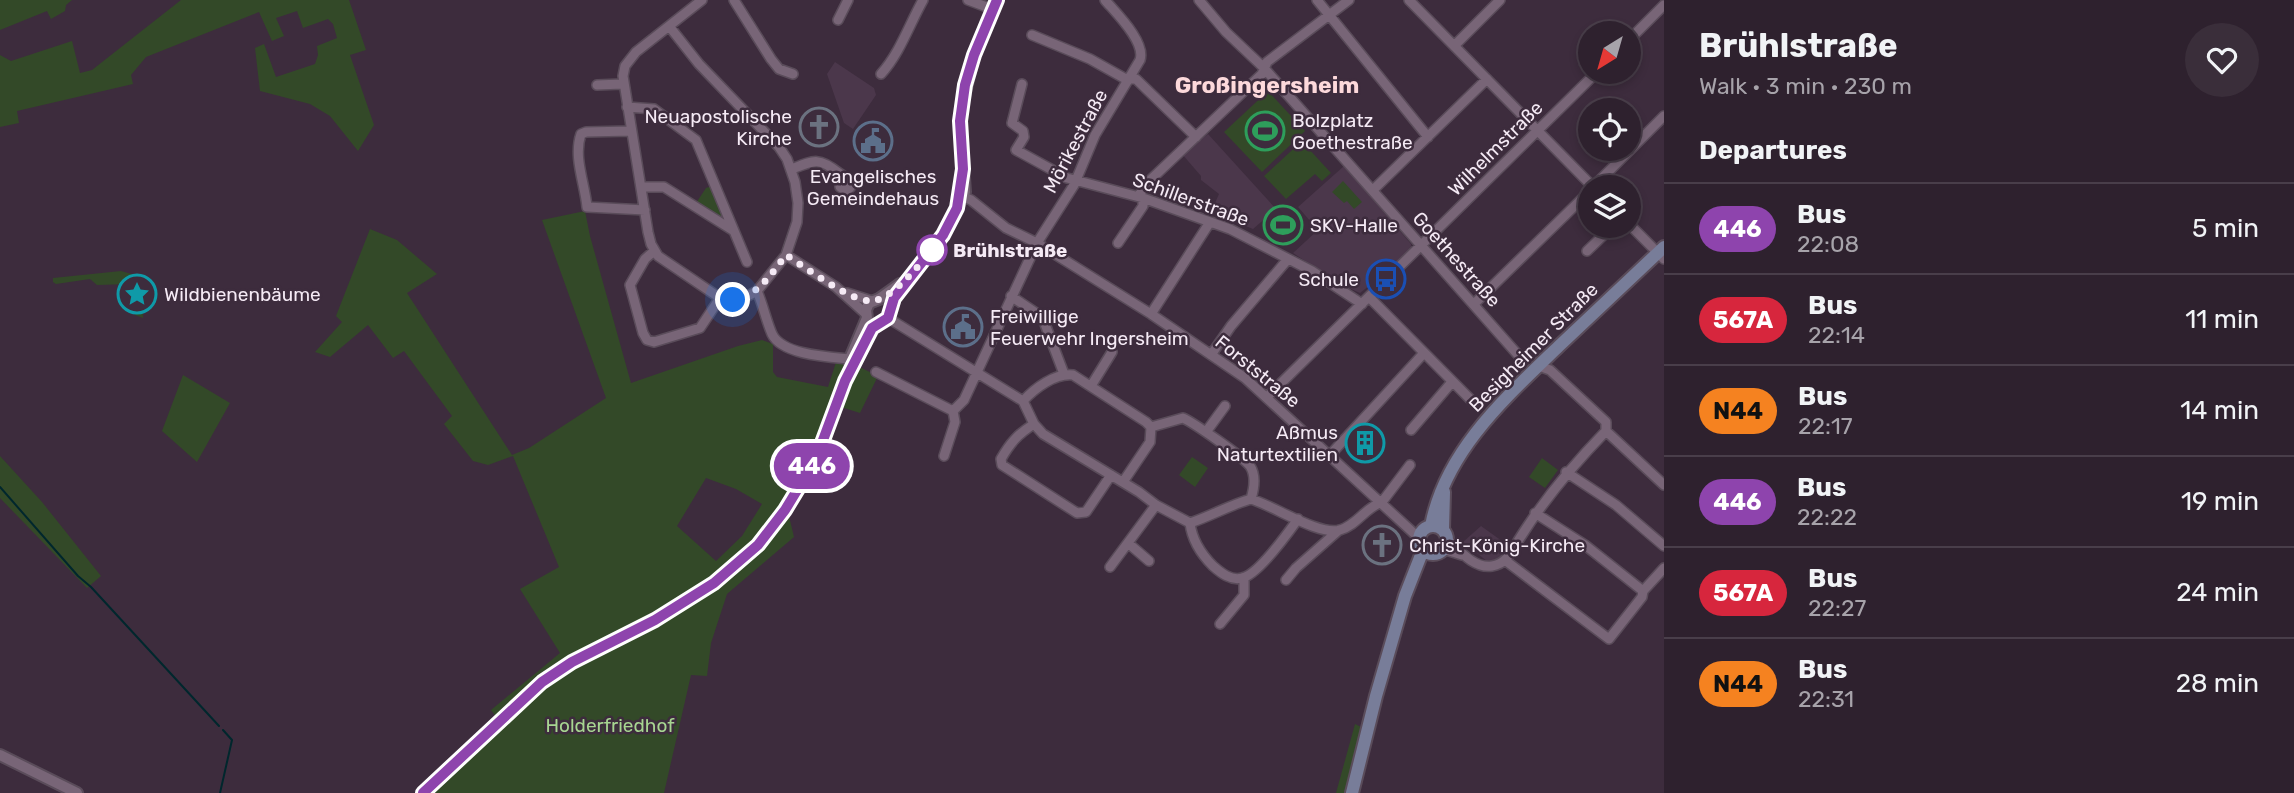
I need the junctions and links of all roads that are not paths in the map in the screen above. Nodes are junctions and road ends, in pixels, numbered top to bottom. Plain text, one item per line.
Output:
1 (702, 0) edge
2 (734, 0) edge
3 (848, 0) edge
4 (923, 0) edge
5 (968, 0) edge
6 (1105, 0) edge
7 (1199, 0) edge
8 (1318, 0) edge
9 (1349, 0) edge
10 (1409, 0) edge
11 (1500, 0) edge
12 (995, 4) edge
13 (1664, 5) edge
14 (1329, 16) junction
15 (838, 20) dead end
16 (669, 26) junction
17 (1642, 27) edge
18 (1032, 34) dead end
19 (1454, 46) junction
20 (1264, 67) junction
21 (793, 74) dead end
22 (881, 74) dead end
23 (1129, 78) junction
24 (1487, 79) junction
25 (622, 84) junction
26 (1023, 84) dead end
27 (1585, 84) edge
28 (597, 85) dead end
29 (627, 107) junction
30 (1664, 116) edge
31 (630, 131) junction
32 (1538, 131) junction
33 (1196, 137) junction
34 (1428, 137) junction
35 (792, 169) junction
36 (839, 173) dead end
37 (1580, 175) edge
38 (1605, 175) edge
39 (1076, 181) junction
40 (642, 187) junction
41 (1373, 190) junction
42 (961, 196) junction
43 (1143, 198) junction
44 (1578, 202) edge
45 (645, 210) junction
46 (1210, 222) junction
47 (735, 232) junction
48 (1641, 235) edge
49 (1601, 238) edge
50 (1037, 243) junction
51 (1118, 243) dead end
52 (1422, 245) junction
53 (654, 251) junction
54 (1587, 251) dead end
55 (1662, 253) edge
56 (786, 255) junction
57 (1288, 259) junction
58 (747, 262) dead end
59 (913, 273) junction
60 (836, 287) junction
61 (757, 291) junction
62 (1011, 296) junction
63 (720, 298) junction
64 (875, 300) junction
65 (1365, 301) junction
66 (1474, 304) junction
67 (889, 313) junction
68 (1151, 314) junction
69 (870, 318) junction
70 (1112, 352) dead end
71 (1424, 353) junction
72 (1211, 355) junction
73 (1519, 356) dead end
74 (850, 359) junction
75 (1539, 366) junction
76 (876, 372) dead end
77 (976, 372) junction
78 (1063, 374) junction
79 (845, 381) junction
80 (1452, 382) junction
81 (1091, 386) junction
82 (1267, 397) junction
83 (1023, 401) junction
84 (1474, 403) dead end
85 (1225, 406) dead end
86 (953, 411) junction
87 (1034, 424) junction
88 (1151, 427) junction
89 (1411, 429) dead end
90 (1606, 431) junction
91 (1206, 432) junction
92 (1330, 455) junction
93 (943, 456) dead end
94 (1410, 465) dead end
95 (1566, 472) junction
96 (1111, 475) junction
97 (1123, 482) junction
98 (1664, 485) edge
99 (1251, 499) junction
100 (1382, 502) junction
101 (1156, 505) junction
102 (1535, 513) junction
103 (1298, 519) junction
104 (1190, 523) junction
105 (1339, 530) junction
106 (1432, 540) junction
107 (1128, 543) junction
108 (1664, 547) edge
109 (1149, 561) dead end
110 (1506, 561) junction
111 (1110, 567) dead end
112 (1664, 568) edge
113 (1244, 578) junction
114 (1286, 580) dead end
115 (1643, 591) junction
116 (1220, 624) dead end
117 (0, 755) edge
118 (77, 793) edge
119 (423, 793) edge
120 (1352, 793) edge

1 - 16 street
2 - 21 street
3 - 15 street
4 - 22 street
5 - 12 street
6 - 23 street, Mörikestraße
7 - 20 street, Goethestraße
8 - 14 street
9 - 14 street
10 - 19 street
11 - 19 street
12 - 42 street
13 - 17 street
14 - 20 street
14 - 34 street
16 - 25 street
16 - 35 street
18 - 23 street
19 - 24 street
20 - 33 street
20 - 41 street, Goethestraße
23 - 33 street
23 - 39 street, Mörikestraße
24 - 32 street
24 - 34 street
25 - 28 street
25 - 29 street
26 - 39 street, Schillerstraße
27 - 32 street, Wilhelmstraße
29 - 31 street
29 - 47 street
30 - 38 street
31 - 40 street
31 - 45 street
32 - 37 street
32 - 52 street, Wilhelmstraße
33 - 43 street
34 - 41 street
35 - 36 street
35 - 56 street
39 - 43 street, Schillerstraße
39 - 50 street, Mörikestraße
40 - 45 street
40 - 47 street
41 - 52 street, Goethestraße
42 - 50 street, Forststraße
42 - 59 street
43 - 46 street, Schillerstraße
43 - 51 street
44 - 66 street
45 - 53 street
46 - 57 street, Schillerstraße
46 - 68 street
47 - 58 street
48 - 55 street
49 - 54 street
50 - 62 street, Mörikestraße
50 - 68 street, Forststraße
52 - 65 street, Wilhelmstraße
52 - 66 street, Goethestraße
53 - 63 street
53 - 63 street
55 - 75 main road, Besigheimer Straße
56 - 60 street
56 - 61 street
57 - 65 street, Schillerstraße
57 - 72 street
59 - 64 street
59 - 67 street
60 - 64 street
60 - 69 street
61 - 63 street
61 - 74 street
62 - 77 street, Mörikestraße
62 - 78 street
64 - 67 street
64 - 69 street
65 - 71 street, Schillerstraße
65 - 82 street, Wilhelmstraße
66 - 73 street, Goethestraße
67 - 69 street
67 - 77 street
68 - 72 street, Forststraße
69 - 74 street
69 - 79 street
70 - 81 street
71 - 80 street, Schillerstraße
71 - 92 street
72 - 82 street, Forststraße
74 - 79 street
75 - 90 street
75 - 106 main road, Besigheimer Straße
76 - 86 street
77 - 83 street
77 - 86 street, Mörikestraße
78 - 81 street
78 - 83 street
79 - 119 street
80 - 84 street, Schillerstraße
80 - 89 street
81 - 88 street
82 - 92 street, Forststraße
83 - 87 street
85 - 91 street
86 - 93 street
87 - 96 street
87 - 96 street
88 - 91 street
88 - 97 street
90 - 95 street
90 - 98 street
91 - 99 street
92 - 100 street, Forststraße
94 - 100 street
95 - 102 street
95 - 108 street
96 - 97 street
97 - 101 street
99 - 103 street
99 - 104 street
100 - 105 street
100 - 106 street, Forststraße
101 - 104 street
101 - 107 street
102 - 110 street
102 - 115 street
103 - 105 street
103 - 113 street
104 - 113 street
105 - 114 street
106 - 110 street, Forststraße
106 - 120 main road, Besigheimer Straße
107 - 109 street
107 - 111 street
110 - 115 street
112 - 115 street
113 - 116 street
117 - 118 street

